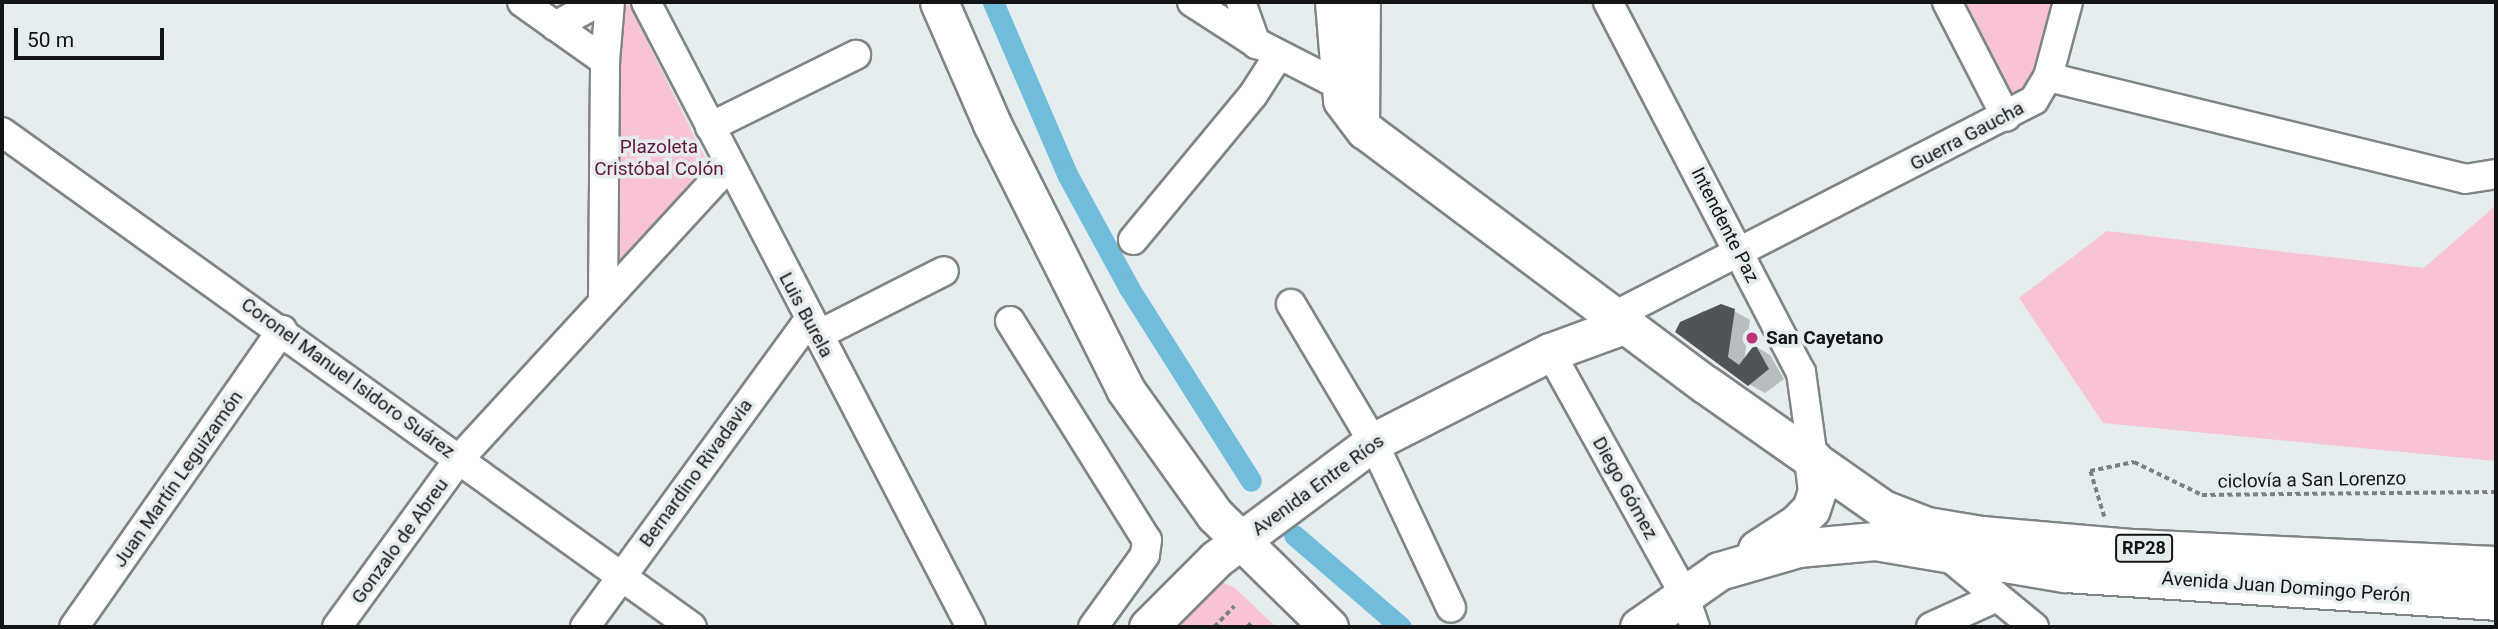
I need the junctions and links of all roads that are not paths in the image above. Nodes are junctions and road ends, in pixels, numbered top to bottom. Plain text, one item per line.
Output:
1 (522, 2) edge
2 (599, 2) edge
3 (610, 2) edge
4 (646, 2) edge
5 (919, 2) edge
6 (939, 2) edge
7 (1192, 2) edge
8 (1241, 2) edge
9 (1334, 2) edge
10 (1366, 2) edge
11 (1608, 2) edge
12 (1947, 2) edge
13 (2068, 2) edge
14 (555, 26) junction
15 (1267, 50) junction
16 (856, 55) dead end
17 (605, 61) junction
18 (2048, 77) junction
19 (1339, 85) junction
20 (2006, 117) junction
21 (710, 127) junction
22 (1364, 130) junction
23 (2, 132) edge
24 (728, 166) junction
25 (2496, 174) edge
26 (1133, 240) dead end
27 (1740, 253) junction
28 (944, 271) dead end
29 (603, 298) junction
30 (1291, 304) dead end
31 (1620, 320) junction
32 (1010, 321) dead end
33 (813, 328) junction
34 (282, 330) junction
35 (1550, 352) junction
36 (1373, 442) junction
37 (460, 458) junction
38 (1813, 458) junction
39 (1231, 548) junction
40 (1941, 550) junction
41 (2496, 565) edge
42 (1720, 571) junction
43 (620, 576) junction
44 (1683, 592) junction
45 (1997, 597) junction
46 (2496, 601) edge
47 (1451, 608) dead end
48 (74, 627) edge
49 (337, 627) edge
50 (585, 627) edge
51 (692, 627) edge
52 (971, 627) edge
53 (1093, 627) edge
54 (1147, 627) edge
55 (1295, 627) edge
56 (1329, 627) edge
57 (1639, 627) edge
58 (1695, 627) edge
59 (1931, 627) edge
60 (2034, 627) edge

1 - 14 street
2 - 14 street
3 - 17 street
4 - 21 street, Luis Burela
5 - 39 main road
6 - 39 main road
7 - 15 street
8 - 15 street
9 - 19 main road, Avenida Juan Domingo Perón
10 - 22 street
11 - 27 street, Intendente Paz
12 - 20 street
13 - 18 street
14 - 17 street
15 - 19 street
15 - 26 street
16 - 21 street
17 - 29 street
18 - 20 street, Guerra Gaucha
18 - 25 street
19 - 22 main road, Avenida Juan Domingo Perón
20 - 27 street, Guerra Gaucha
21 - 24 street, Luis Burela
22 - 31 main road, Avenida Juan Domingo Perón
23 - 34 street, Coronel Manuel Isidoro Suárez
24 - 29 street, Gonzalo de Abreu
24 - 33 street, Luis Burela
27 - 31 street, Guerra Gaucha
27 - 38 street, Intendente Paz
28 - 33 street, Bernardino Rivadavia
29 - 37 street, Gonzalo de Abreu
30 - 36 street
31 - 35 main road, Avenida Entre Ríos
31 - 38 main road, Avenida Juan Domingo Perón
32 - 53 street
33 - 43 street, Bernardino Rivadavia
33 - 52 street, Luis Burela
34 - 37 street, Coronel Manuel Isidoro Suárez
34 - 48 street, Juan Martín Leguizamón
35 - 36 main road, Avenida Entre Ríos
35 - 44 street, Diego Gómez
36 - 39 main road, Avenida Entre Ríos
36 - 47 street
37 - 43 street, Coronel Manuel Isidoro Suárez
37 - 49 street, Gonzalo de Abreu
38 - 41 main road, Avenida Juan Domingo Perón / RP28
38 - 42 main road
39 - 54 main road, Avenida Entre Ríos
39 - 55 main road
39 - 56 main road
40 - 42 main road, Avenida Juan Domingo Perón / RP28
40 - 45 street
40 - 46 main road, Avenida Juan Domingo Perón / RP28
42 - 44 main road, Avenida Juan Domingo Perón
43 - 50 street, Bernardino Rivadavia
43 - 51 street, Coronel Manuel Isidoro Suárez
44 - 57 main road, Avenida Juan Domingo Perón
44 - 58 street, Diego Gómez
45 - 59 street
45 - 60 street

